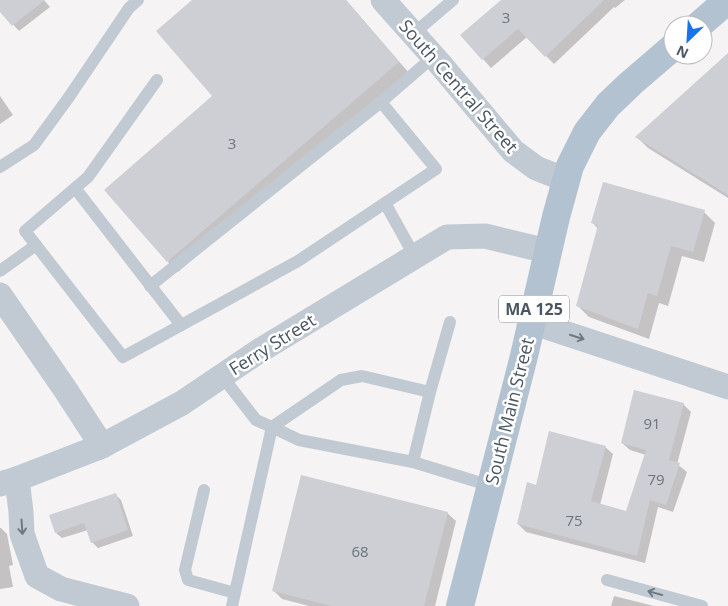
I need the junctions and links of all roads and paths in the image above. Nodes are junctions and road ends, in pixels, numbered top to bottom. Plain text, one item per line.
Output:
1 (138, 0) edge
2 (383, 0) edge
3 (453, 0) edge
4 (728, 0) edge
5 (711, 15) edge
6 (413, 34) junction
7 (663, 56) edge
8 (433, 57) junction
9 (157, 80) dead end
10 (381, 102) junction
11 (0, 167) edge
12 (566, 180) junction
13 (76, 188) junction
14 (385, 203) junction
15 (36, 245) junction
16 (547, 251) junction
17 (415, 256) junction
18 (0, 271) edge
19 (150, 286) junction
20 (3, 306) edge
21 (450, 322) dead end
22 (531, 322) junction
23 (181, 325) junction
24 (222, 376) junction
25 (728, 387) edge
26 (430, 392) junction
27 (272, 427) junction
28 (102, 446) junction
29 (414, 462) junction
30 (8, 481) edge
31 (491, 486) junction
32 (204, 490) dead end
33 (607, 580) dead end
34 (233, 600) edge
35 (127, 606) edge
36 (460, 606) edge
37 (702, 606) edge

1 - 11 lane
2 - 6 street, South Central Street
3 - 6 lane
4 - 5 main road
6 - 8 street, South Central Street
7 - 12 main road, South Main Street / MA 125
8 - 10 lane
8 - 12 street, South Central Street
9 - 13 lane
10 - 14 lane
10 - 19 lane
12 - 16 main road, South Main Street / MA 125
13 - 15 lane
13 - 19 lane
14 - 17 lane
14 - 23 lane
15 - 18 lane
15 - 23 lane
16 - 17 street, Ferry Street
16 - 22 main road, South Main Street / MA 125
17 - 24 street, Ferry Street
19 - 23 lane
20 - 28 street
21 - 26 lane
22 -> 25 street
22 - 31 main road, South Main Street / MA 125
24 - 27 lane
24 - 28 street, Ferry Street
26 - 27 lane
26 - 29 lane
27 - 29 lane
27 - 34 lane
28 - 30 street, Ferry Street
29 - 31 lane
30 -> 35 street
31 - 36 main road, South Main Street / MA 125
32 - 34 lane
37 -> 33 lane

